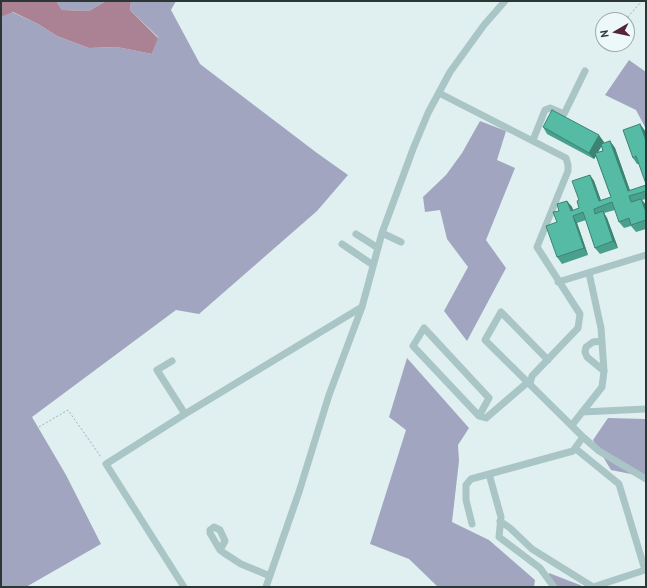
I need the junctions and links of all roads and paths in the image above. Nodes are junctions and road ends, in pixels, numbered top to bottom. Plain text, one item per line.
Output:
1 (505, 1) edge
2 (642, 1) edge
3 (632, 12) edge
4 (585, 71) dead end
5 (438, 93) junction
6 (533, 140) junction
7 (382, 233) junction
8 (356, 234) dead end
9 (401, 242) dead end
10 (342, 244) dead end
11 (378, 248) junction
12 (646, 255) edge
13 (373, 265) junction
14 (589, 273) junction
15 (558, 282) junction
16 (362, 307) junction
17 (602, 341) junction
18 (172, 360) dead end
19 (548, 360) junction
20 (604, 371) junction
21 (529, 383) junction
22 (646, 409) edge
23 (582, 412) junction
24 (185, 414) junction
25 (479, 416) junction
26 (572, 425) junction
27 (583, 437) junction
28 (1, 449) edge
29 (576, 449) junction
30 (106, 464) junction
31 (489, 474) junction
32 (646, 479) edge
33 (500, 521) junction
34 (472, 524) dead end
35 (220, 550) dead end
36 (270, 576) junction
37 (184, 587) edge
38 (266, 587) edge
39 (554, 587) edge

1 - 5 street
2 - 3 path
4 - 6 street
5 - 6 street
5 - 7 street
6 - 15 street
7 - 9 street
7 - 11 street
8 - 11 street
10 - 13 street
11 - 13 street
12 - 14 street
13 - 16 street
14 - 15 street
14 - 17 street
15 - 19 street
16 - 24 street
16 - 36 street
17 - 20 street
17 - 20 street
18 - 24 street
19 - 21 street
19 - 21 street
20 - 23 street
21 - 25 street
21 - 26 street
22 - 23 street
23 - 26 street
24 - 30 street
25 - 25 street
26 - 27 street
27 - 29 street
27 - 32 street
28 - 30 path
29 - 31 street
29 - 33 street
30 - 37 street
31 - 33 street
31 - 34 street
33 - 39 street
35 - 36 street
36 - 38 street

